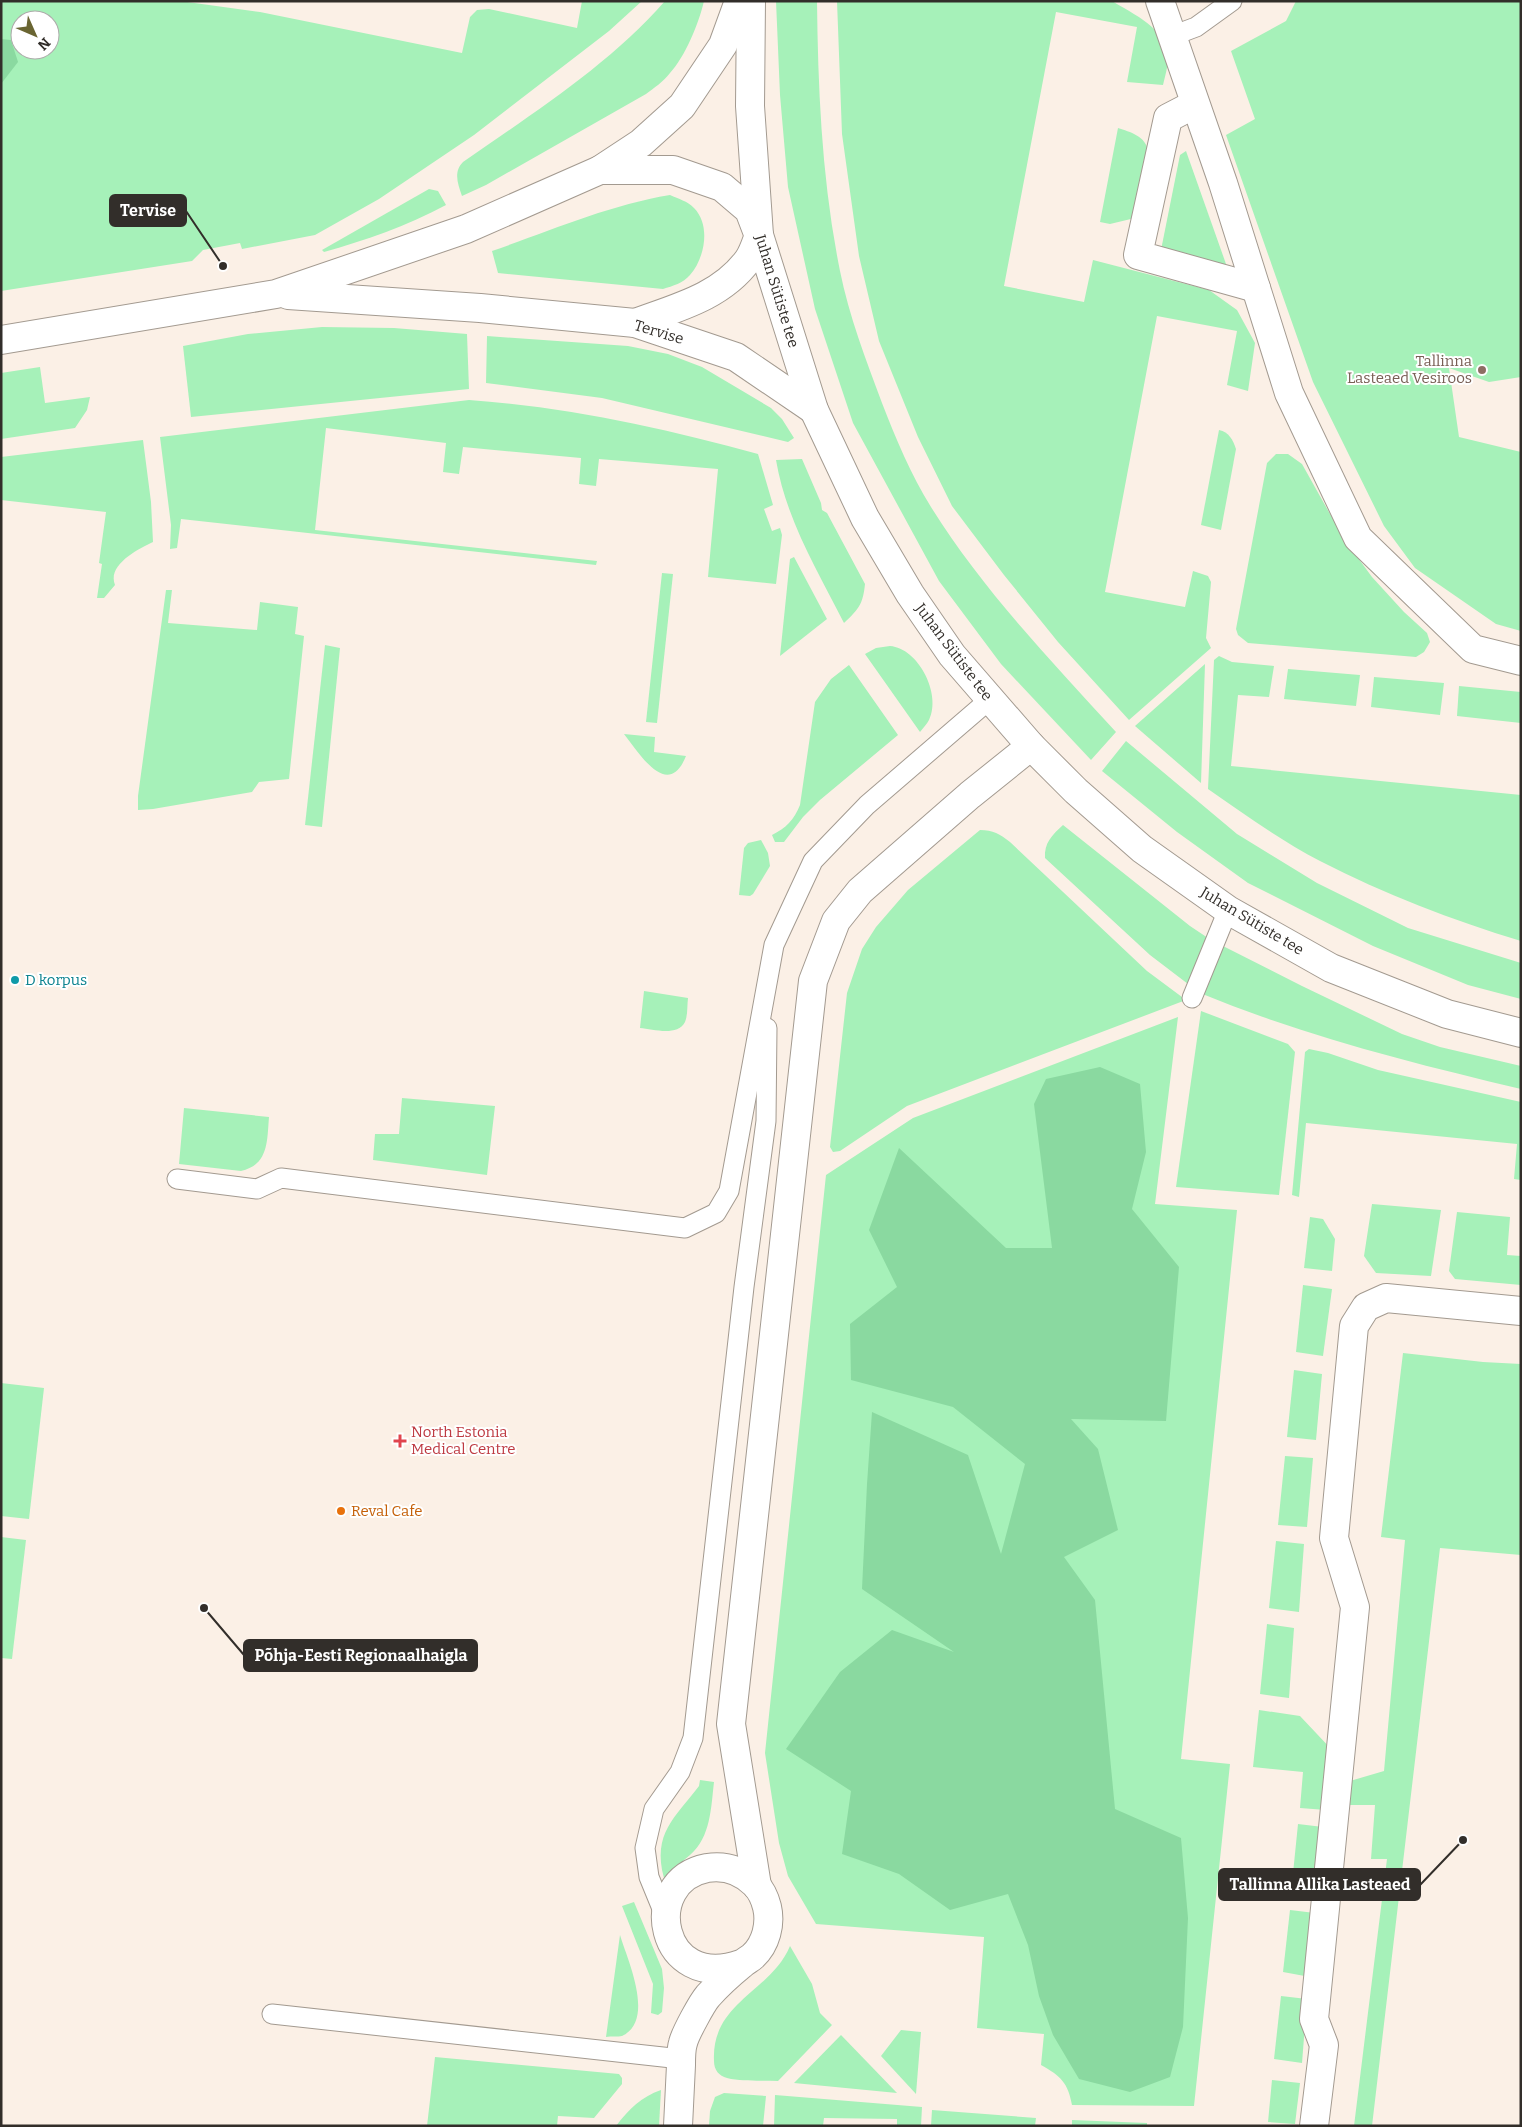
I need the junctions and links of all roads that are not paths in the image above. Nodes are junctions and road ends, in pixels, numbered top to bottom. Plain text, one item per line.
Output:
1 (739, 1) edge
2 (751, 1) edge
3 (1160, 1) edge
4 (1232, 1) edge
5 (1172, 36) junction
6 (1195, 104) junction
7 (600, 170) junction
8 (759, 235) junction
9 (1256, 288) junction
10 (276, 294) junction
11 (635, 323) junction
12 (1, 340) edge
13 (814, 410) junction
14 (1521, 661) edge
15 (989, 700) junction
16 (1031, 746) junction
17 (1228, 910) junction
18 (767, 977) junction
19 (1192, 998) dead end
20 (1521, 1033) edge
21 (177, 1179) dead end
22 (1521, 1311) edge
23 (757, 1886) junction
24 (665, 1916) junction
25 (741, 1964) junction
26 (272, 2014) dead end
27 (681, 2059) junction
28 (678, 2126) edge
29 (1314, 2126) edge

1 - 7 street
2 - 8 street, Juhan Sütiste tee
3 - 5 street
4 - 5 lane
5 - 6 street
6 - 9 street
6 - 9 street
7 - 8 street, Tervise
7 - 10 street, Tervise
8 - 11 street
8 - 13 street, Juhan Sütiste tee
9 - 14 street
10 - 11 street, Tervise
10 - 12 street, Tervise
11 - 13 street, Tervise
13 - 15 street, Juhan Sütiste tee
15 - 16 street, Juhan Sütiste tee
15 - 18 lane
16 - 17 street, Juhan Sütiste tee
16 - 23 street
17 - 19 lane
17 - 20 street, Juhan Sütiste tee
18 - 21 lane
18 - 24 lane
22 - 29 street
23 - 24 street
23 - 25 street
24 - 25 street
25 - 27 street
26 - 27 lane
27 - 28 street

